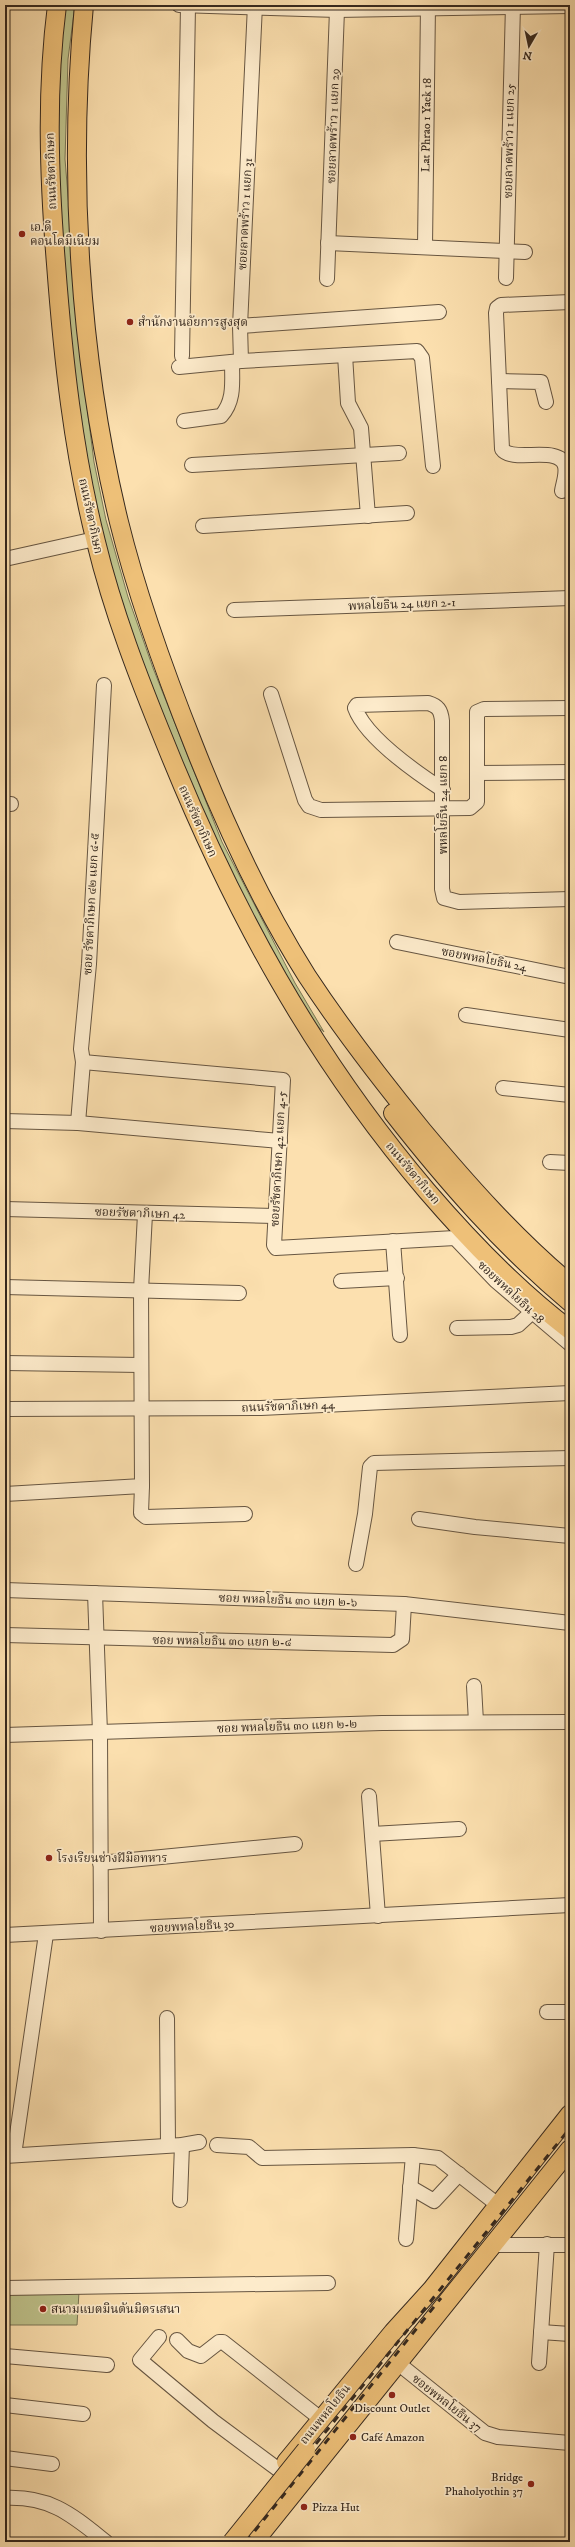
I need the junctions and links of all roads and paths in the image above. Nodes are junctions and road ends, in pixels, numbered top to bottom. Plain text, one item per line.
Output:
1 (57, 5) edge
2 (84, 5) edge
3 (183, 6) edge
4 (513, 6) edge
5 (570, 6) edge
6 (255, 7) edge
7 (428, 7) edge
8 (337, 10) junction
9 (328, 242) junction
10 (425, 246) junction
11 (506, 250) junction
12 (525, 252) dead end
13 (506, 278) dead end
14 (327, 280) dead end
15 (570, 302) edge
16 (439, 312) dead end
17 (240, 326) junction
18 (345, 354) junction
19 (237, 361) junction
20 (499, 381) junction
21 (546, 402) dead end
22 (184, 421) dead end
23 (398, 453) dead end
24 (362, 455) junction
25 (192, 465) dead end
26 (433, 466) dead end
27 (562, 491) dead end
28 (407, 513) dead end
29 (368, 516) junction
30 (203, 526) dead end
31 (95, 539) junction
32 (5, 559) edge
33 (570, 598) edge
34 (234, 610) dead end
35 (104, 685) dead end
36 (271, 694) dead end
37 (570, 708) edge
38 (570, 772) edge
39 (477, 773) junction
40 (443, 790) junction
41 (443, 808) junction
42 (570, 899) edge
43 (397, 942) dead end
44 (307, 976) junction
45 (570, 977) edge
46 (284, 992) junction
47 (466, 1015) dead end
48 (570, 1030) edge
49 (83, 1062) junction
50 (503, 1088) dead end
51 (570, 1096) edge
52 (5, 1120) edge
53 (78, 1123) junction
54 (280, 1141) junction
55 (550, 1162) dead end
56 (570, 1163) edge
57 (5, 1209) edge
58 (145, 1214) junction
59 (275, 1216) junction
60 (459, 1235) junction
61 (393, 1241) junction
62 (398, 1278) junction
63 (341, 1281) dead end
64 (570, 1284) edge
65 (5, 1286) edge
66 (141, 1290) junction
67 (239, 1293) dead end
68 (570, 1302) edge
69 (531, 1313) junction
70 (570, 1316) edge
71 (457, 1328) dead end
72 (570, 1330) edge
73 (400, 1335) dead end
74 (570, 1344) edge
75 (5, 1363) edge
76 (141, 1365) junction
77 (570, 1393) edge
78 (141, 1408) junction
79 (5, 1409) edge
80 (570, 1458) edge
81 (142, 1486) junction
82 (5, 1494) edge
83 (245, 1514) dead end
84 (419, 1519) dead end
85 (570, 1536) edge
86 (356, 1564) dead end
87 (5, 1590) edge
88 (95, 1593) junction
89 (404, 1604) junction
90 (570, 1623) edge
91 (5, 1636) edge
92 (96, 1638) junction
93 (474, 1686) dead end
94 (476, 1722) junction
95 (570, 1722) edge
96 (100, 1733) junction
97 (5, 1735) edge
98 (370, 1796) dead end
99 (459, 1829) dead end
100 (372, 1834) junction
101 (295, 1844) dead end
102 (100, 1863) junction
103 (570, 1905) edge
104 (378, 1916) junction
105 (101, 1931) junction
106 (46, 1934) junction
107 (5, 1935) edge
108 (547, 2012) dead end
109 (570, 2012) edge
110 (167, 2018) dead end
111 (570, 2114) edge
112 (199, 2142) dead end
113 (175, 2145) junction
114 (217, 2145) dead end
115 (570, 2148) edge
116 (413, 2154) junction
117 (9, 2156) edge
118 (459, 2174) junction
119 (410, 2187) junction
120 (180, 2200) dead end
121 (498, 2205) junction
122 (406, 2239) dead end
123 (547, 2244) junction
124 (492, 2246) junction
125 (570, 2246) edge
126 (328, 2283) dead end
127 (5, 2288) edge
128 (432, 2289) junction
129 (446, 2302) junction
130 (541, 2332) junction
131 (570, 2334) edge
132 (159, 2338) dead end
133 (177, 2340) dead end
134 (5, 2356) edge
135 (539, 2363) dead end
136 (399, 2364) junction
137 (107, 2365) dead end
138 (5, 2405) edge
139 (83, 2414) dead end
140 (321, 2419) junction
141 (570, 2443) edge
142 (310, 2453) junction
143 (5, 2458) edge
144 (52, 2464) dead end
145 (279, 2470) junction
146 (5, 2499) edge
147 (241, 2517) junction
148 (254, 2539) edge
149 (106, 2542) edge
150 (222, 2542) edge
151 (232, 2542) edge

1 - 31 main road, ถนนรัชดาภิเษก
2 - 44 main road, ถนนรัชดาภิเษก
3 - 6 street
3 - 19 street
4 - 5 street
4 - 7 street
4 - 11 street, ซอยลาดพร้าว 1 แยก 25
6 - 8 street
6 - 17 street, ซอยลาดพร้าว 1 แยก 31
7 - 8 street
7 - 10 street, Lat Phrao 1 Yaek 18
8 - 9 street, ซอยลาดพร้าว 1 แยก 29
9 - 10 street
9 - 14 street, ซอยลาดพร้าว 1 แยก 29
10 - 11 street
11 - 12 street
11 - 13 street, ซอยลาดพร้าว 1 แยก 25
15 - 20 street
16 - 17 street
17 - 19 street, ซอยลาดพร้าว 1 แยก 31
18 - 19 street
18 - 24 street
18 - 26 street
19 - 22 street, ซอยลาดพร้าว 1 แยก 31
20 - 21 street
20 - 27 street
23 - 24 street
24 - 25 street
24 - 29 street
28 - 29 street
29 - 30 street
31 - 32 street
31 - 46 main road, ถนนรัชดาภิเษก
33 - 34 street, พหลโยธิน 24 แยก 2-1
35 - 49 street, ซอย รัชดาภิเษก ๔๒ แยก ๔-๕
36 - 41 street
37 - 39 street
38 - 39 street
39 - 41 street
40 - 40 street, พหลโยธิน 24 แยก 8
40 - 41 street, พหลโยธิน 24 แยก 8
41 - 42 street, พหลโยธิน 24 แยก 8
43 - 45 street, ซอยพหลโยธิน 24
44 - 64 main road, ถนนรัชดาภิเษก
44 - 68 main road, ถนนรัชดาภิเษก
46 - 60 main road, ถนนรัชดาภิเษก
46 - 70 main road, ถนนรัชดาภิเษก
47 - 48 street
49 - 53 street, ซอย รัชดาภิเษก ๔๒ แยก ๔-๕
49 - 54 street, ซอยรัชดาภิเษก 42 แยก 4-5
50 - 51 street
52 - 53 street
53 - 54 street
54 - 59 street, ซอยรัชดาภิเษก 42 แยก 4-5
55 - 56 street
57 - 58 street, ซอยรัชดาภิเษก 42
58 - 59 street, ซอยรัชดาภิเษก 42
58 - 66 street
59 - 61 street, ซอยรัชดาภิเษก 42 แยก 4-5
60 - 61 street, ซอยรัชดาภิเษก 42 แยก 4-5
60 - 69 street, ซอยพหลโยธิน 28
60 - 72 main road, ถนนรัชดาภิเษก
61 - 62 street
62 - 63 street
62 - 73 street
65 - 66 street
66 - 67 street
66 - 76 street
69 - 71 street
69 - 74 street, ซอยพหลโยธิน 28
75 - 76 street
76 - 78 street
77 - 78 street, ถนนรัชดาภิเษก 44
78 - 79 street, ถนนรัชดาภิเษก 44
78 - 81 street
80 - 86 street
81 - 82 street
81 - 83 street
84 - 85 street
87 - 88 street, ซอย พหลโยธิน ๓๐ แยก ๒-๖
88 - 89 street, ซอย พหลโยธิน ๓๐ แยก ๒-๖
88 - 92 street
89 - 90 street, ซอย พหลโยธิน ๓๐ แยก ๒-๖
89 - 92 street, ซอย พหลโยธิน ๓๐ แยก ๒-๔
91 - 92 street, ซอย พหลโยธิน ๓๐ แยก ๒-๔
92 - 96 street
93 - 94 street
94 - 95 street, ซอย พหลโยธิน ๓๐ แยก ๒-๒
94 - 96 street, ซอย พหลโยธิน ๓๐ แยก ๒-๒
96 - 97 street, ซอย พหลโยธิน ๓๐ แยก ๒-๒
96 - 102 street
98 - 100 street
99 - 100 street
100 - 104 street
101 - 102 street
102 - 105 street
103 - 104 street, ซอยพหลโยธิน 30
104 - 105 street, ซอยพหลโยธิน 30
105 - 106 street, ซอยพหลโยธิน 30
106 - 107 street, ซอยพหลโยธิน 30
106 - 117 street
108 - 109 street
110 - 113 street
111 - 121 main road, ถนนพหลโยธิน
112 - 113 street
113 - 117 street
113 - 120 street
114 - 116 street
115 - 124 main road, ถนนพหลโยธิน
116 - 118 street
116 - 119 street
118 - 119 street
118 - 121 street
119 - 122 street
121 - 128 main road, ถนนพหลโยธิน
123 - 124 street
123 - 125 street
123 - 130 street
124 - 129 main road, ถนนพหลโยธิน
126 - 127 street
128 - 140 main road, ถนนพหลโยธิน
128 - 142 main road, ถนนพหลโยธิน
129 - 136 main road, ถนนพหลโยธิน
129 - 142 main road, ถนนพหลโยธิน
130 - 131 street
130 - 135 street
132 - 145 street
133 - 140 street
134 - 137 street
136 - 141 street, ซอยพหลโยธิน 37
136 - 148 main road, ถนนพหลโยธิน
138 - 139 street
140 - 145 main road, ถนนพหลโยธิน
142 - 148 main road, ถนนพหลโยธิน
142 - 151 main road, ถนนพหลโยธิน, bridge
143 - 144 street
145 - 147 main road, ถนนพหลโยธิน
146 - 149 street
147 - 148 main road
147 - 150 main road, ถนนพหลโยธิน

